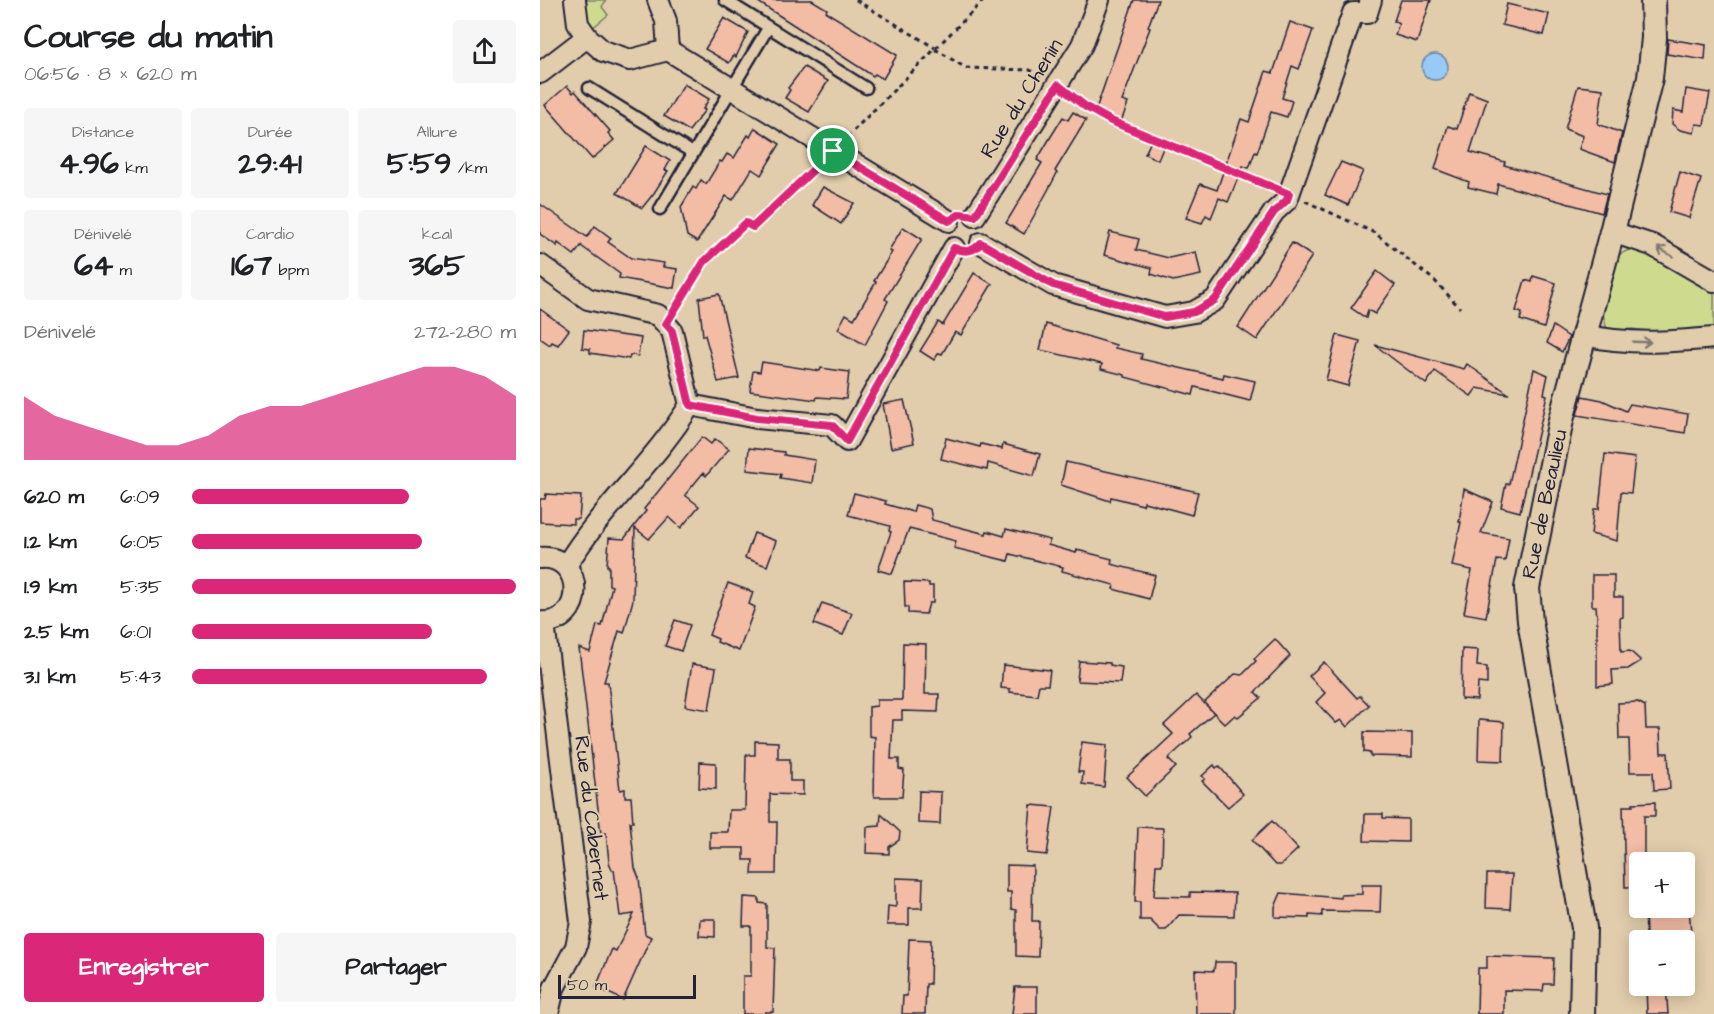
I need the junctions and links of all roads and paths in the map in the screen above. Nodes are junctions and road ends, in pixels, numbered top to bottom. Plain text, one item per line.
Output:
1 (575, 0) edge
2 (658, 0) edge
3 (725, 0) edge
4 (856, 0) edge
5 (984, 0) edge
6 (1099, 0) edge
7 (1371, 0) edge
8 (1653, 0) edge
9 (768, 28) junction
10 (587, 37) junction
11 (935, 49) junction
12 (668, 50) junction
13 (540, 73) edge
14 (1058, 85) junction
15 (732, 87) junction
16 (589, 88) dead end
17 (866, 88) dead end
18 (833, 151) junction
19 (693, 153) junction
20 (1289, 194) junction
21 (660, 209) dead end
22 (975, 216) junction
23 (949, 221) junction
24 (1612, 232) junction
25 (981, 243) junction
26 (954, 248) junction
27 (540, 265) edge
28 (1714, 281) edge
29 (1460, 308) dead end
30 (666, 324) junction
31 (1584, 335) junction
32 (1714, 338) edge
33 (690, 405) junction
34 (540, 558) edge
35 (566, 566) junction
36 (542, 622) edge
37 (548, 1014) edge
38 (1582, 1014) edge

1 - 10 street
2 - 12 street
3 - 9 lane
4 - 11 path
5 - 11 path
6 - 14 street, Rue du Chenin
7 - 20 street
8 - 24 street, Rue de Beaulieu
9 - 15 lane
9 - 17 lane
10 - 12 street
10 - 13 street
11 - 14 path
11 - 18 path
12 - 15 street
14 - 20 path
14 - 22 street, Rue du Chenin
15 - 18 street
15 - 19 lane
16 - 19 lane
18 - 23 street
18 - 30 path
19 - 21 lane
20 - 25 street
20 - 29 path
22 - 23 street
22 - 25 street
23 - 26 street
28 -> 24 street
24 - 31 street, Rue de Beaulieu
25 - 26 street
26 - 33 street
27 - 30 street
30 - 33 street
31 -> 32 street
31 - 38 street, Rue de Beaulieu
33 - 35 street
34 - 35 street
35 - 36 street, Rue du Cabernet
36 - 37 street, Rue du Cabernet

